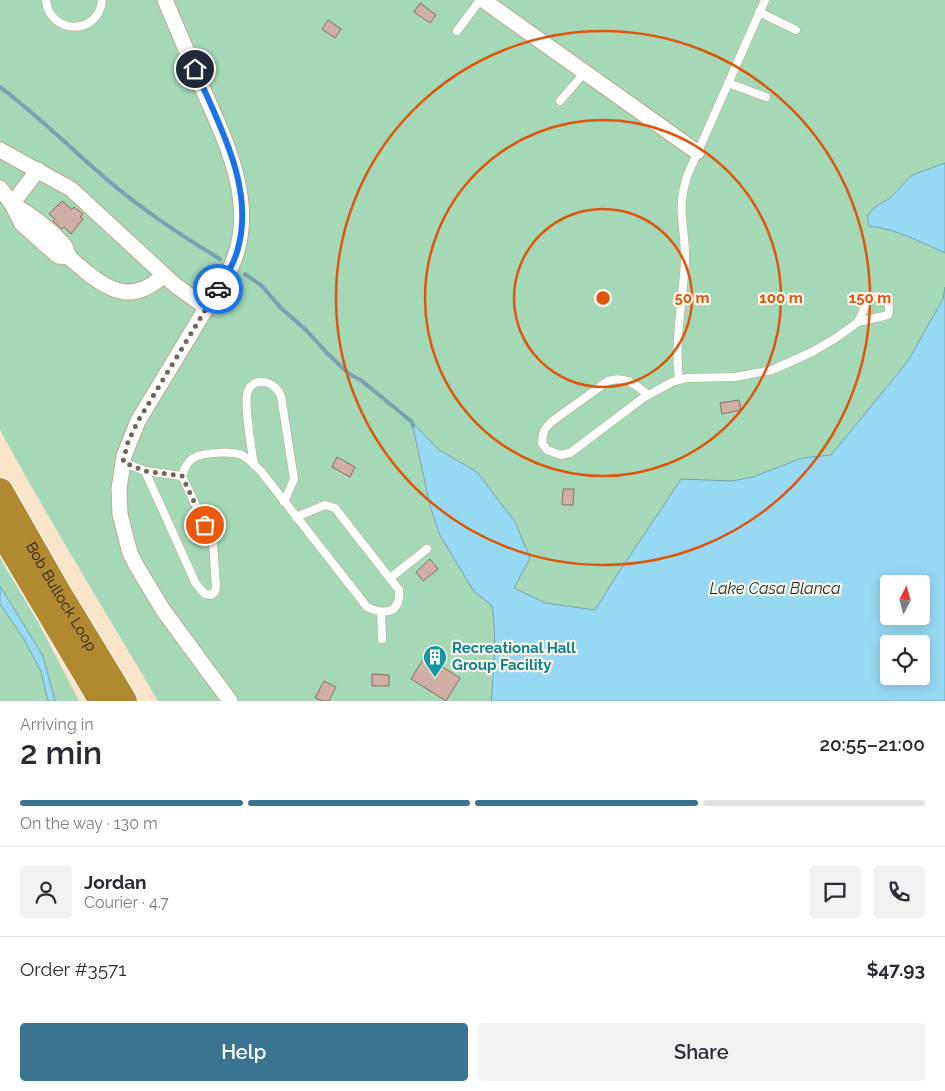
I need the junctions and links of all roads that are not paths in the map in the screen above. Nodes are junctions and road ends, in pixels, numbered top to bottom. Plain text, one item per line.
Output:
1 (46, 0) edge
2 (102, 0) edge
3 (165, 0) edge
4 (482, 0) edge
5 (765, 0) edge
6 (759, 12) junction
7 (796, 30) dead end
8 (458, 31) dead end
9 (585, 72) junction
10 (728, 83) junction
11 (766, 97) dead end
12 (560, 101) dead end
13 (0, 150) edge
14 (697, 152) junction
15 (38, 170) junction
16 (0, 188) edge
17 (12, 204) junction
18 (164, 275) junction
19 (207, 308) junction
20 (858, 322) dead end
21 (679, 379) junction
22 (648, 395) junction
23 (123, 462) junction
24 (254, 465) junction
25 (145, 471) junction
26 (182, 476) junction
27 (0, 491) edge
28 (284, 502) junction
29 (296, 517) junction
30 (0, 529) edge
31 (427, 549) dead end
32 (390, 578) junction
33 (381, 612) junction
34 (382, 639) dead end
35 (102, 701) edge
36 (124, 701) edge
37 (230, 701) edge

1 - 2 lane
3 - 19 street
4 - 8 lane
4 - 9 street
5 - 6 lane
6 - 7 lane
6 - 10 lane
9 - 12 lane
9 - 14 street
10 - 11 lane
10 - 14 lane
13 - 15 street
14 - 21 lane
15 - 17 street
15 - 18 street
16 - 17 street
17 - 18 street
18 - 19 street
19 - 23 street
20 - 21 lane
21 - 22 lane
22 - 22 lane
23 - 25 lane
23 - 37 street
24 - 26 lane
24 - 28 lane
24 - 28 lane
25 - 26 lane
25 - 26 lane
27 - 36 highway, Bob Bullock Loop
28 - 29 lane
29 - 32 lane
29 - 33 lane
30 - 35 highway, Bob Bullock Loop
31 - 32 lane
32 - 33 lane
33 - 34 lane

